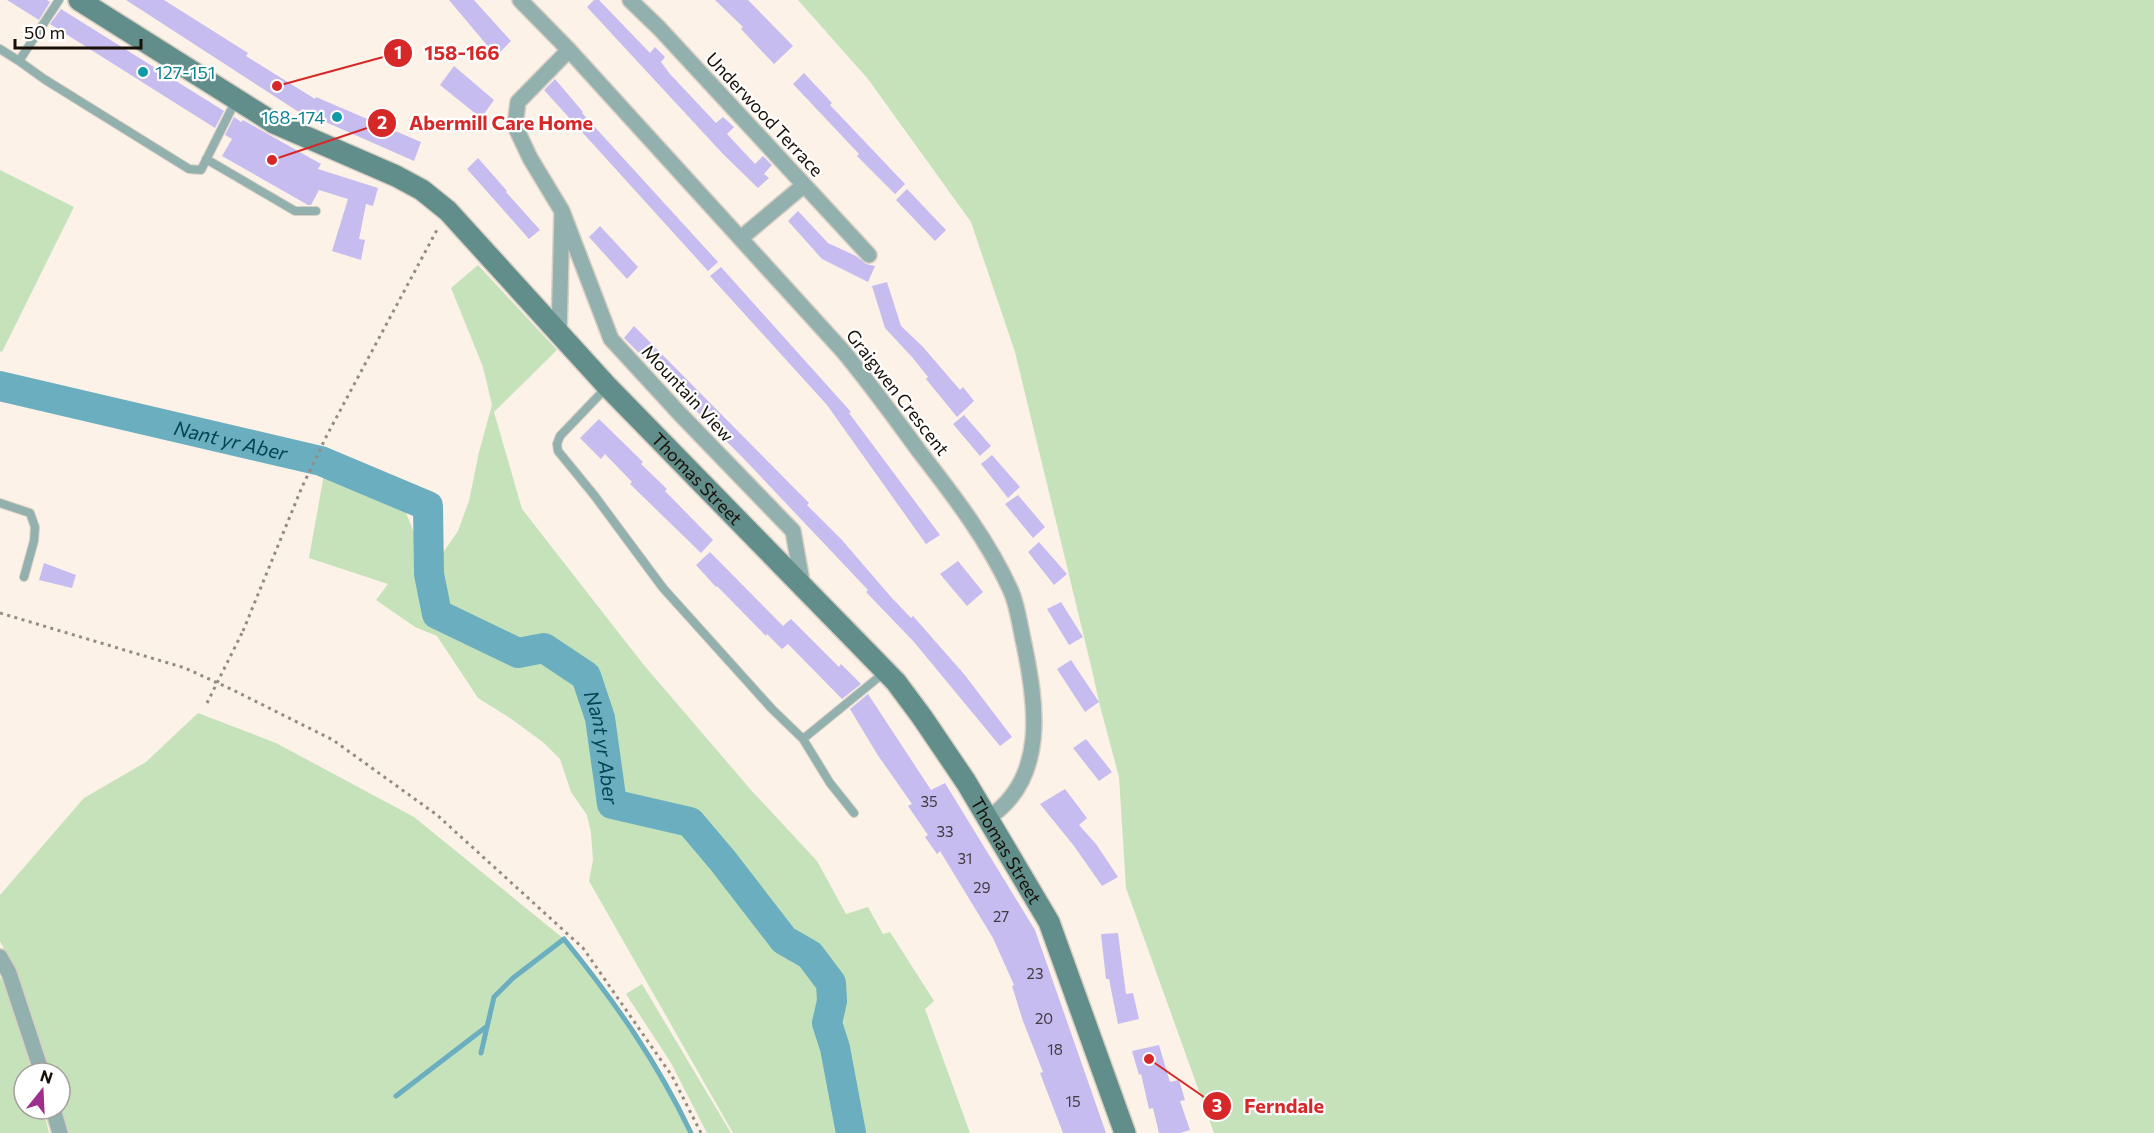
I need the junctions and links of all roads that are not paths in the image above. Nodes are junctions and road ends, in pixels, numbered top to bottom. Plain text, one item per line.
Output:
1 (59, 0) edge
2 (79, 0) edge
3 (520, 0) edge
4 (630, 0) edge
5 (0, 49) edge
6 (569, 50) junction
7 (19, 61) junction
8 (236, 100) junction
9 (206, 159) junction
10 (804, 185) junction
11 (316, 211) dead end
12 (562, 211) junction
13 (741, 238) junction
14 (869, 255) dead end
15 (559, 335) junction
16 (607, 386) junction
17 (0, 503) edge
18 (24, 576) dead end
19 (803, 588) junction
20 (885, 671) junction
21 (802, 739) junction
22 (854, 813) dead end
23 (988, 818) junction
24 (0, 957) edge
25 (38, 1061) edge
26 (1125, 1133) edge

1 - 7 lane
2 - 8 main road, Thomas Street
3 - 6 street, Graigwen Crescent
4 - 10 street, Underwood Terrace
5 - 7 lane
6 - 12 street, Mountain View
6 - 13 street, Graigwen Crescent
7 - 9 lane
8 - 9 lane
8 - 15 main road, Thomas Street
9 - 11 lane
10 - 13 street
10 - 14 street, Underwood Terrace
12 - 15 street
12 - 19 street, Mountain View
13 - 23 street, Graigwen Crescent
15 - 16 main road, Thomas Street
16 - 19 main road, Thomas Street
16 - 21 lane
17 - 18 lane
19 - 20 main road, Thomas Street
20 - 21 lane
20 - 23 main road, Thomas Street
21 - 22 lane
23 - 26 main road, Thomas Street
24 - 25 street

